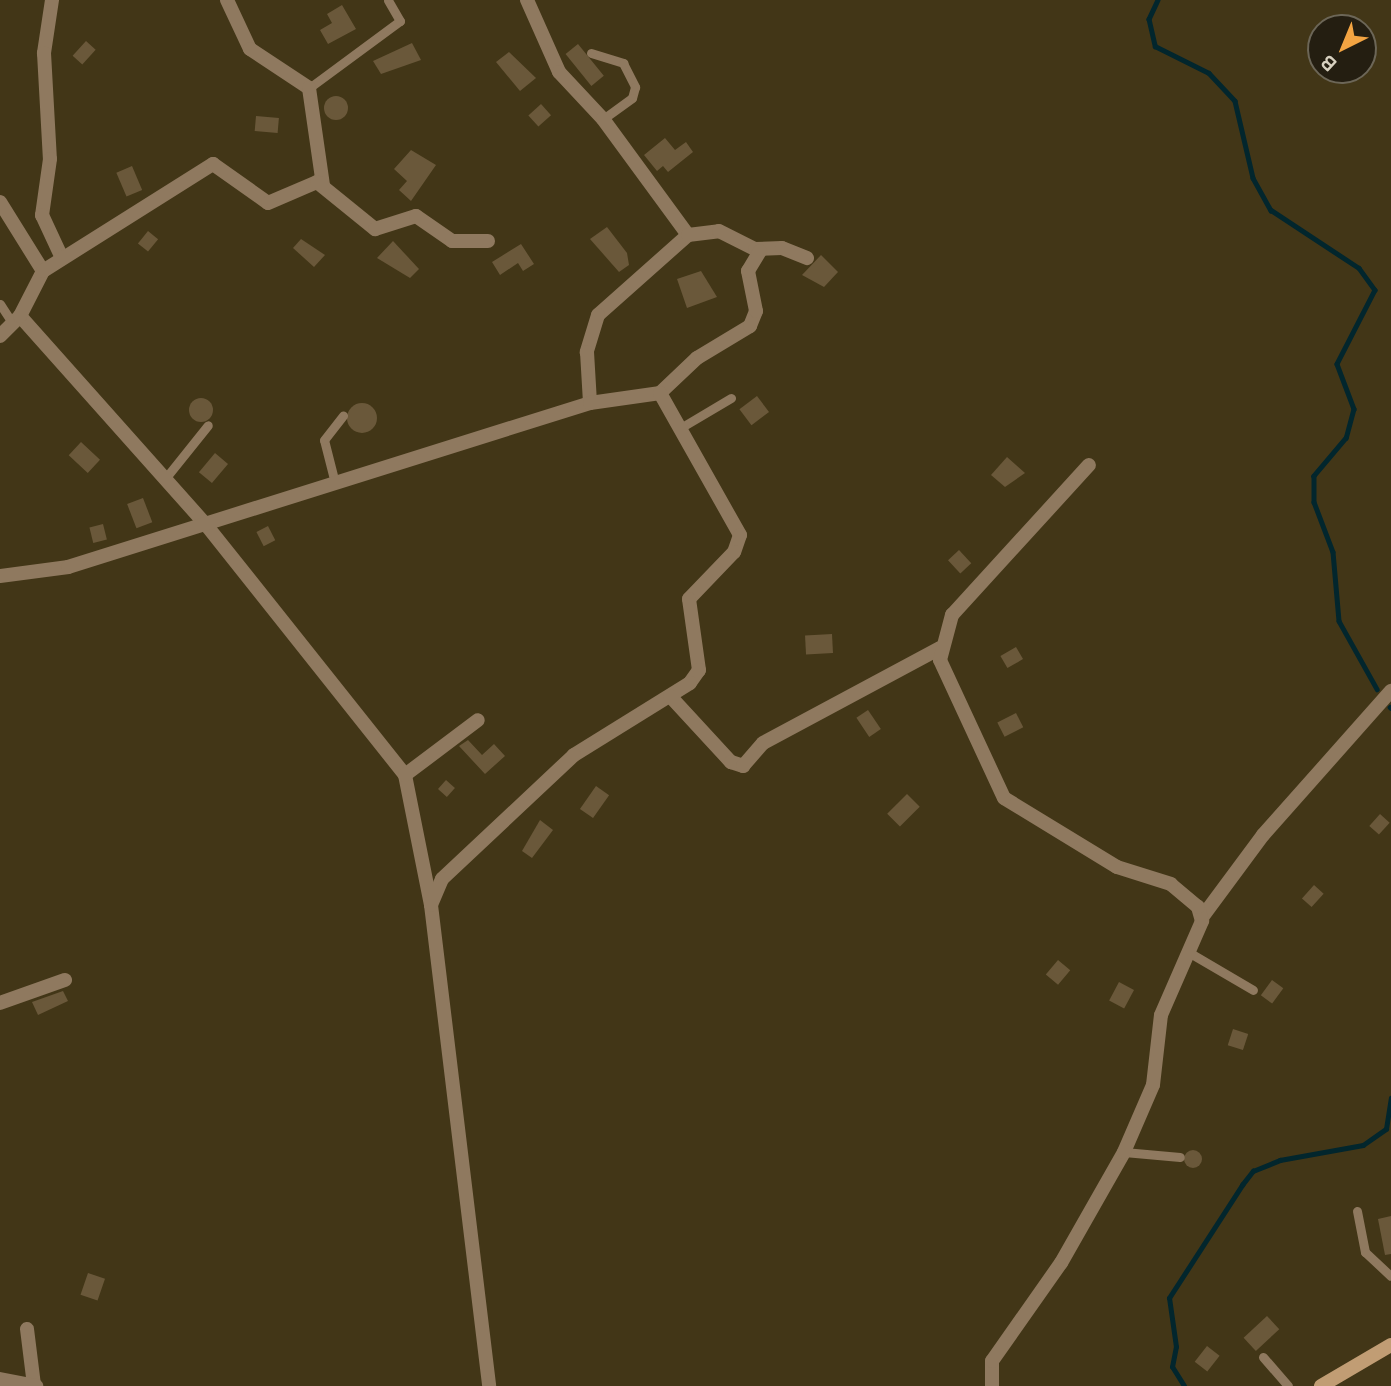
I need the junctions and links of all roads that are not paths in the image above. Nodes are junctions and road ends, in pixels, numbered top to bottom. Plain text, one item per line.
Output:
1 (52, 0) edge
2 (227, 0) edge
3 (388, 0) edge
4 (527, 0) edge
5 (591, 53) dead end
6 (309, 88) junction
7 (603, 120) junction
8 (323, 185) junction
9 (0, 202) edge
10 (688, 235) junction
11 (488, 241) dead end
12 (760, 251) junction
13 (61, 257) junction
14 (807, 258) dead end
15 (43, 271) junction
16 (0, 304) edge
17 (16, 320) junction
18 (0, 336) edge
19 (660, 393) junction
20 (731, 398) dead end
21 (590, 403) junction
22 (343, 416) dead end
23 (208, 425) dead end
24 (682, 427) junction
25 (1089, 465) dead end
26 (164, 480) junction
27 (335, 483) junction
28 (207, 526) junction
29 (0, 576) edge
30 (940, 648) junction
31 (1391, 691) edge
32 (670, 696) junction
33 (478, 720) dead end
34 (405, 775) junction
35 (432, 905) junction
36 (1203, 916) junction
37 (1190, 953) junction
38 (65, 980) dead end
39 (1253, 990) dead end
40 (0, 1003) edge
41 (1124, 1152) junction
42 (1180, 1157) dead end
43 (1357, 1211) dead end
44 (1391, 1276) edge
45 (27, 1329) dead end
46 (1391, 1345) edge
47 (1263, 1357) dead end
48 (0, 1378) edge
49 (35, 1385) edge
50 (489, 1386) edge
51 (992, 1386) edge
52 (1288, 1386) edge
53 (1321, 1386) edge

1 - 13 street
2 - 6 street
3 - 6 lane
4 - 7 street
5 - 7 lane
6 - 8 street
7 - 10 street
8 - 11 street
8 - 13 street
9 - 15 street
10 - 12 street
10 - 21 street
12 - 14 street
12 - 19 street
13 - 15 street
15 - 17 street
16 - 17 lane
17 - 18 street
17 - 26 street
19 - 21 street
19 - 24 street
20 - 24 lane
21 - 27 street
22 - 27 lane
23 - 26 lane
24 - 32 street
25 - 30 street
26 - 28 street
27 - 28 street
28 - 29 street
28 - 34 street
30 - 32 street
30 - 36 street
31 - 36 street
32 - 35 street
33 - 34 street
34 - 35 street
35 - 50 street
36 - 37 street
37 - 39 lane
37 - 41 street
38 - 40 street
41 - 42 lane
41 - 51 street
43 - 44 lane
45 - 49 street
46 - 53 main road
47 - 52 lane
48 - 49 street

